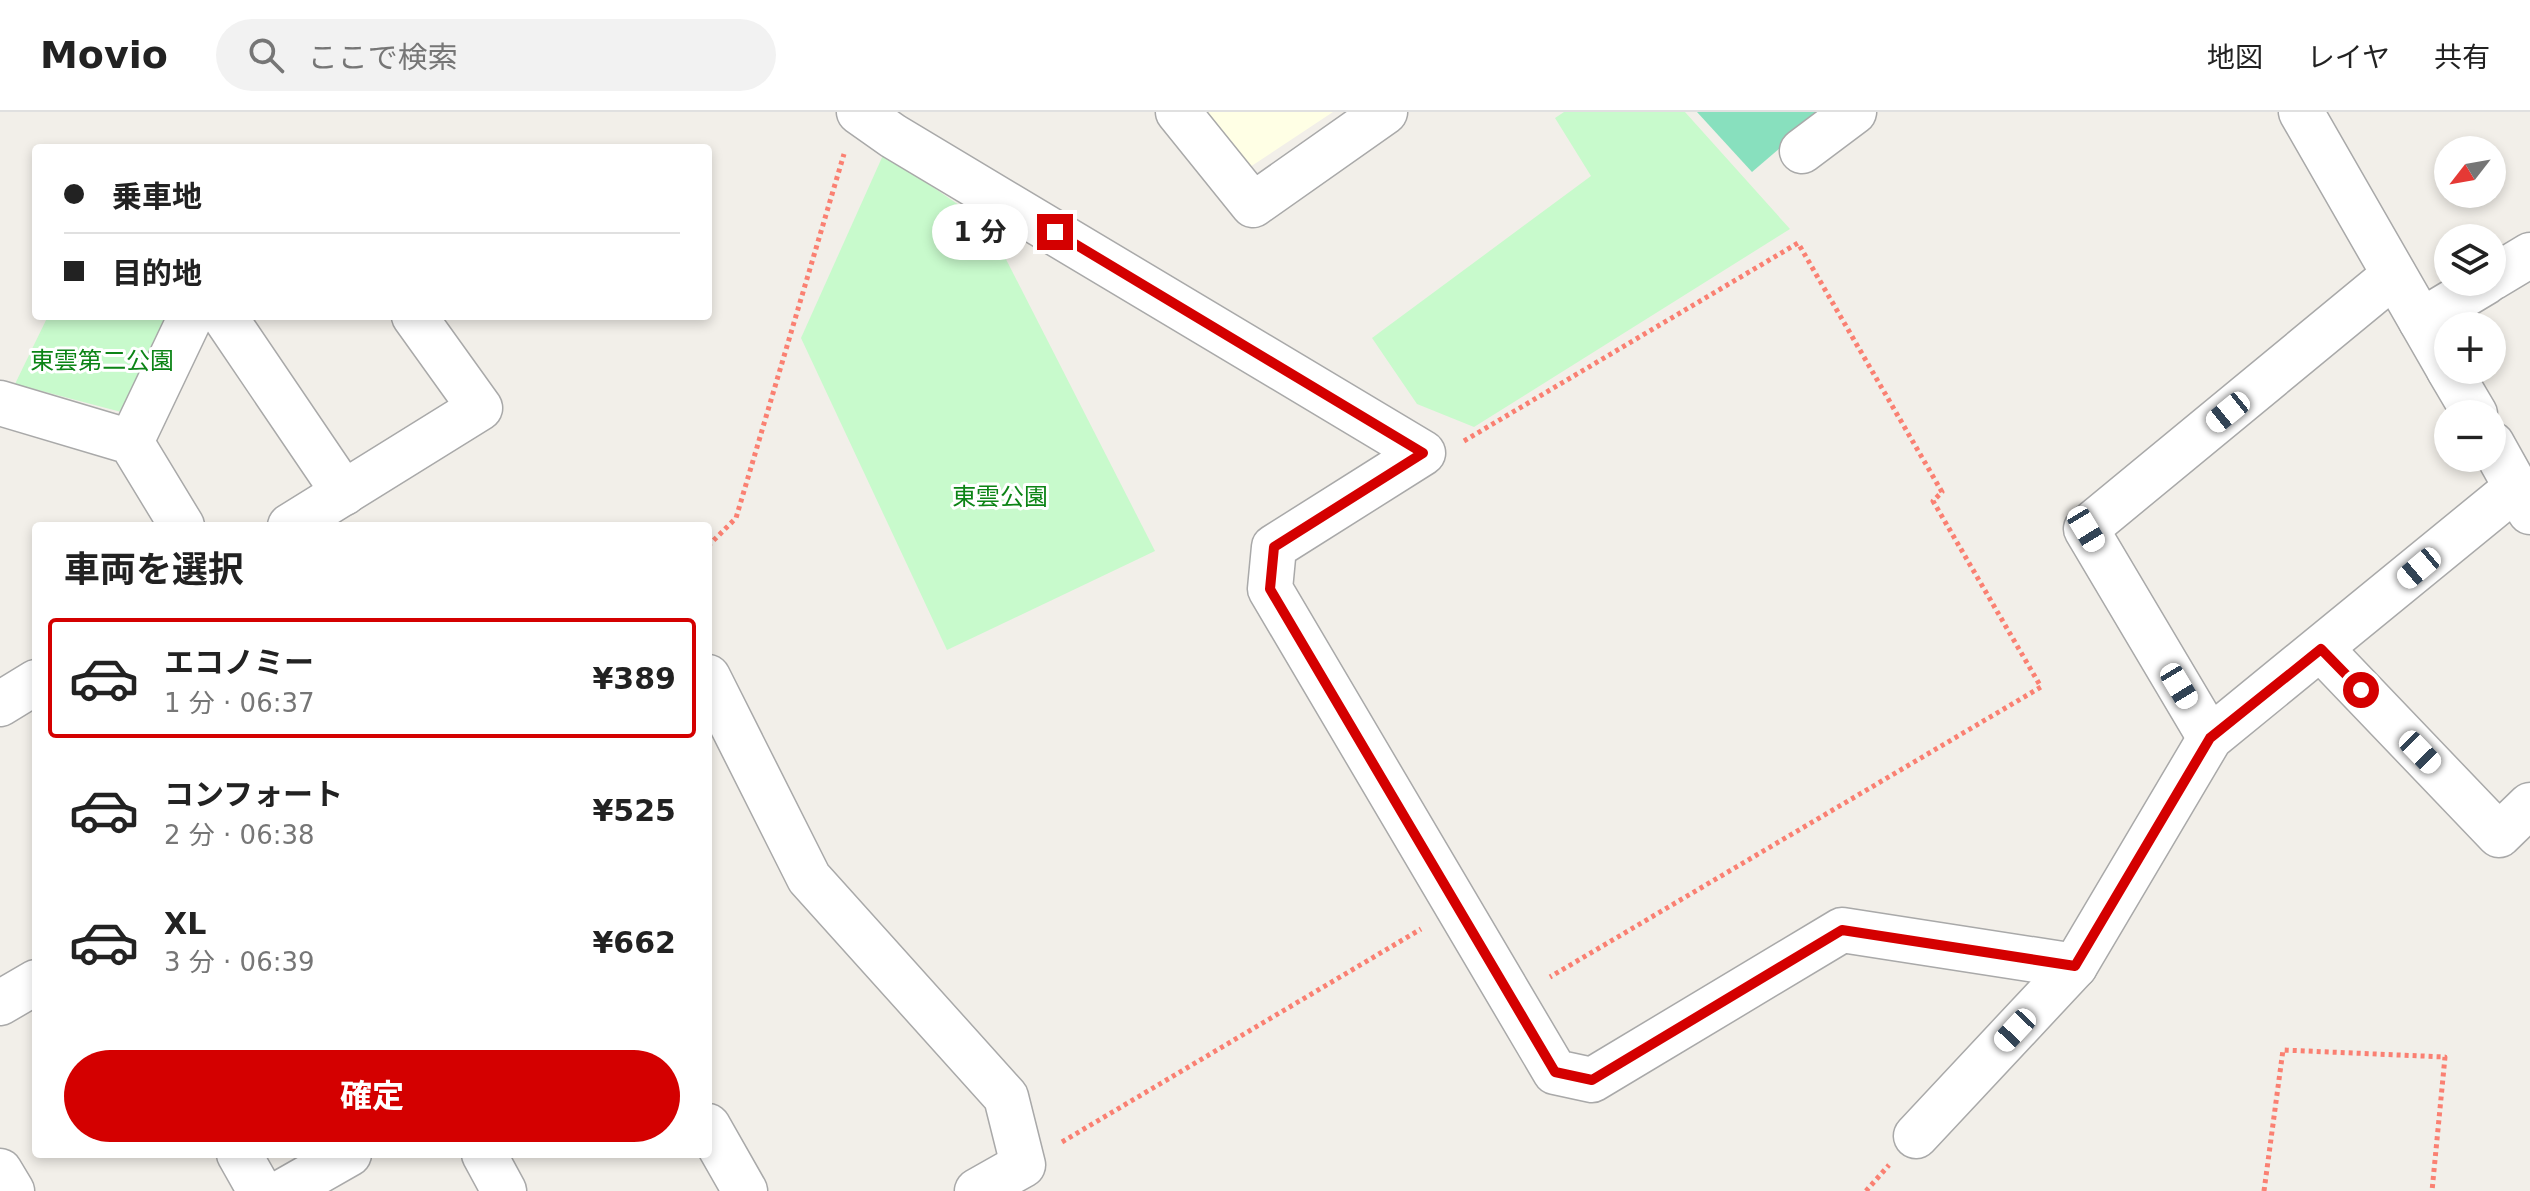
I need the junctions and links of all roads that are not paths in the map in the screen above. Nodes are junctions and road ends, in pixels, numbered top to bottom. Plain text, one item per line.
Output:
1 (1178, 112) edge
2 (1385, 112) edge
3 (1854, 112) edge
4 (2301, 112) edge
5 (875, 126) edge
6 (1802, 151) dead end
7 (2530, 255) edge
8 (2506, 270) edge
9 (2394, 275) junction
10 (2463, 296) edge
11 (189, 320) edge
12 (227, 320) edge
13 (417, 320) edge
14 (2421, 321) junction
15 (2434, 343) edge
16 (0, 403) edge
17 (131, 442) junction
18 (2506, 468) edge
19 (344, 493) junction
20 (2525, 500) edge
21 (180, 522) edge
22 (297, 522) edge
23 (2321, 649) junction
24 (32, 684) edge
25 (712, 685) edge
26 (0, 704) edge
27 (2210, 738) junction
28 (2530, 805) edge
29 (2075, 966) junction
30 (32, 984) edge
31 (0, 1003) edge
32 (712, 1133) edge
33 (1916, 1136) dead end
34 (241, 1158) edge
35 (342, 1158) edge
36 (486, 1158) edge
37 (0, 1171) edge
38 (12, 1191) edge
39 (260, 1191) edge
40 (284, 1191) edge
41 (504, 1191) edge
42 (745, 1191) edge
43 (977, 1191) edge

1 - 2 street
3 - 6 street
4 - 9 street
5 - 29 street
7 - 8 street
9 - 14 street
9 - 27 street
10 - 14 street
11 - 17 street
12 - 19 street
13 - 19 street
14 - 15 street
16 - 17 street
17 - 21 street
18 - 20 street
19 - 22 street
20 - 23 street
23 - 27 street
23 - 28 street
24 - 26 street
25 - 43 street
27 - 29 street
29 - 33 street
30 - 31 street
32 - 42 street
34 - 39 street
35 - 40 street
36 - 41 street
37 - 38 street

